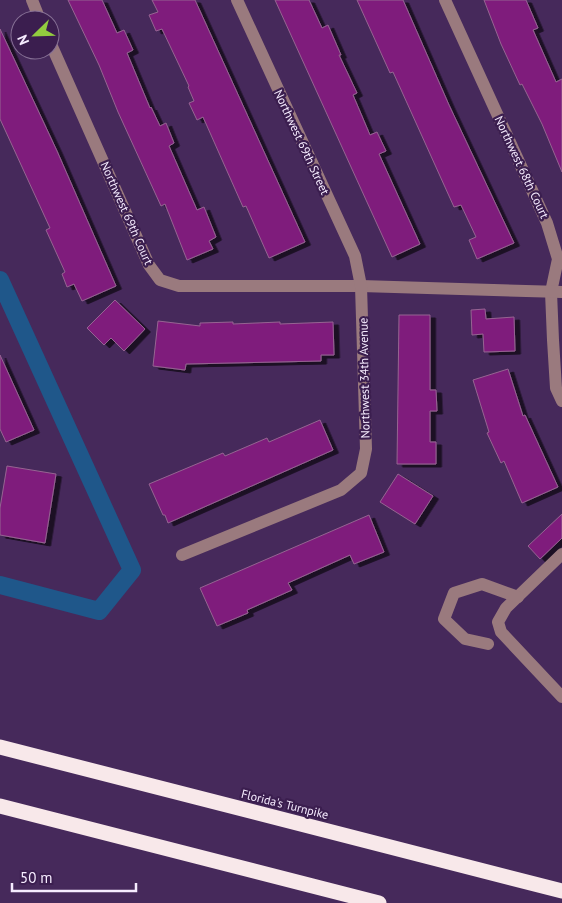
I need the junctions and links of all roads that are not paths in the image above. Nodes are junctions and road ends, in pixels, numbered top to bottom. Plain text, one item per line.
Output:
1 (237, 0) edge
2 (445, 0) edge
3 (58, 60) edge
4 (361, 286) junction
5 (557, 292) edge
6 (562, 402) edge
7 (562, 554) edge
8 (182, 555) dead end
9 (518, 597) junction
10 (488, 644) dead end
11 (562, 697) edge
12 (0, 747) edge
13 (0, 806) edge
14 (562, 891) edge
15 (379, 903) edge

1 - 4 street, Northwest 69th Street
2 - 5 street, Northwest 68th Court
3 - 4 street, Northwest 69th Court
4 - 5 street
4 - 8 street, Northwest 34th Avenue
5 - 6 street, Northwest 68th Court
7 - 9 street
9 - 10 street
9 - 11 street
12 - 14 highway, Florida's Turnpike
13 - 15 highway

